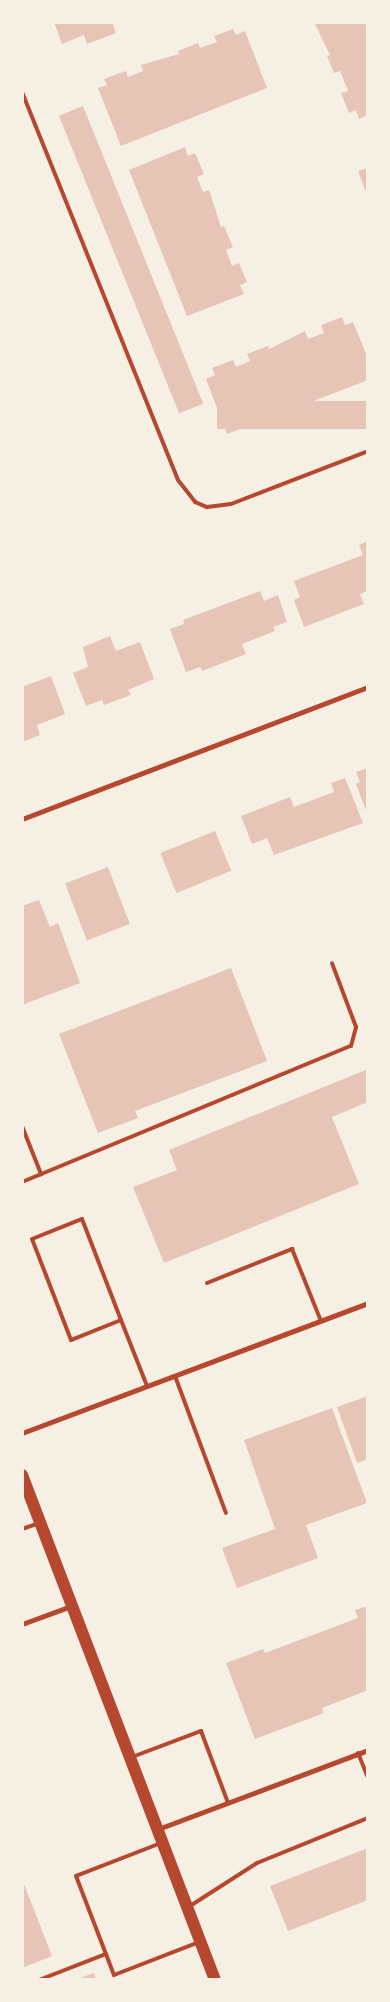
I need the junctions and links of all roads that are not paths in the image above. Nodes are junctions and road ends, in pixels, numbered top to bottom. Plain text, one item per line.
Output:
1 (22, 92) edge
2 (368, 451) edge
3 (368, 687) edge
4 (22, 819) edge
5 (332, 962) dead end
6 (22, 1126) edge
7 (41, 1174) junction
8 (22, 1182) edge
9 (207, 1283) dead end
10 (368, 1303) edge
11 (121, 1320) junction
12 (321, 1321) junction
13 (175, 1376) junction
14 (147, 1386) junction
15 (22, 1433) edge
16 (22, 1475) edge
17 (226, 1513) dead end
18 (40, 1522) junction
19 (22, 1529) edge
20 (72, 1605) junction
21 (22, 1624) edge
22 (368, 1750) edge
23 (358, 1754) junction
24 (131, 1758) junction
25 (368, 1778) edge
26 (228, 1803) junction
27 (368, 1818) edge
28 (158, 1829) junction
29 (163, 1842) junction
30 (188, 1908) junction
31 (201, 1942) junction
32 (106, 1954) junction
33 (39, 1980) edge
34 (215, 1980) edge

1 - 2 lane
3 - 4 street
5 - 7 lane
6 - 7 lane
7 - 8 lane
9 - 12 lane
10 - 12 street
11 - 11 lane
11 - 14 lane
12 - 13 street
13 - 14 street
13 - 17 lane
14 - 15 street
16 - 18 main road
18 - 19 lane
18 - 20 main road
20 - 21 street
20 - 24 main road
22 - 23 street
23 - 25 lane
23 - 26 street
24 - 26 lane
24 - 28 main road
26 - 28 street
27 - 30 lane
28 - 29 main road
29 - 30 main road
29 - 32 lane
30 - 31 main road
31 - 32 lane
31 - 34 main road
32 - 33 lane

